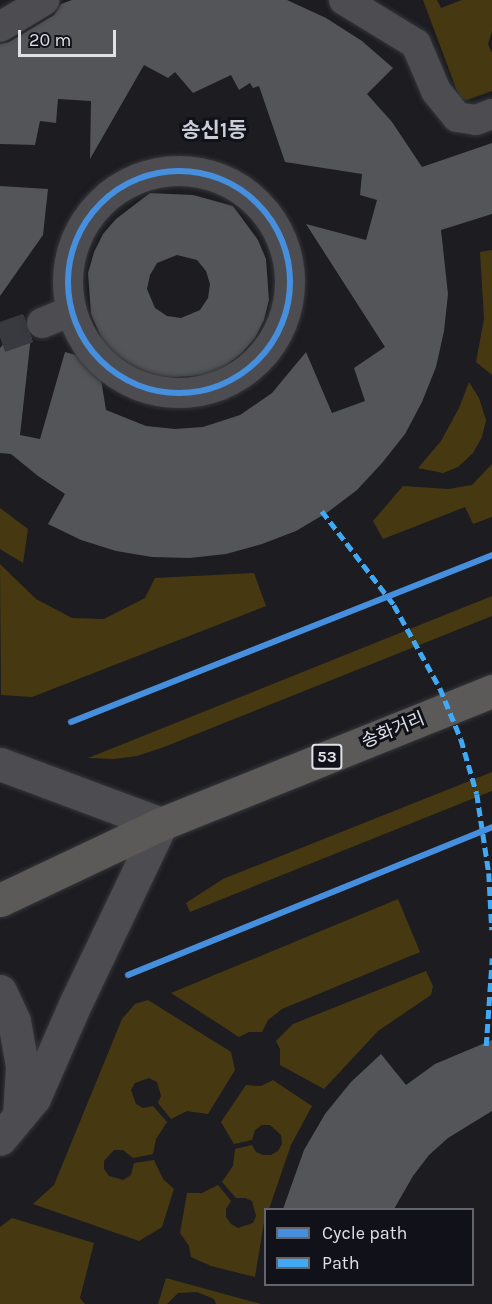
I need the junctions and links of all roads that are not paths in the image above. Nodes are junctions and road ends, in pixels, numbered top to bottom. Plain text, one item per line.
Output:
1 (45, 0) edge
2 (345, 0) edge
3 (0, 27) edge
4 (492, 114) edge
5 (72, 311) junction
6 (42, 323) tunnel mouth
7 (492, 691) edge
8 (0, 764) edge
9 (161, 824) junction
10 (0, 878) edge
11 (0, 900) edge
12 (0, 991) edge
13 (9, 1130) edge

1 - 3 street
2 - 4 street
5 - 5 street
5 - 6 street
7 - 9 main road, 송화거리 / 53
8 - 9 street
9 - 10 main road, 송화거리 / 53
9 - 11 main road, 송화거리 / 53
9 - 13 street
12 - 13 street

